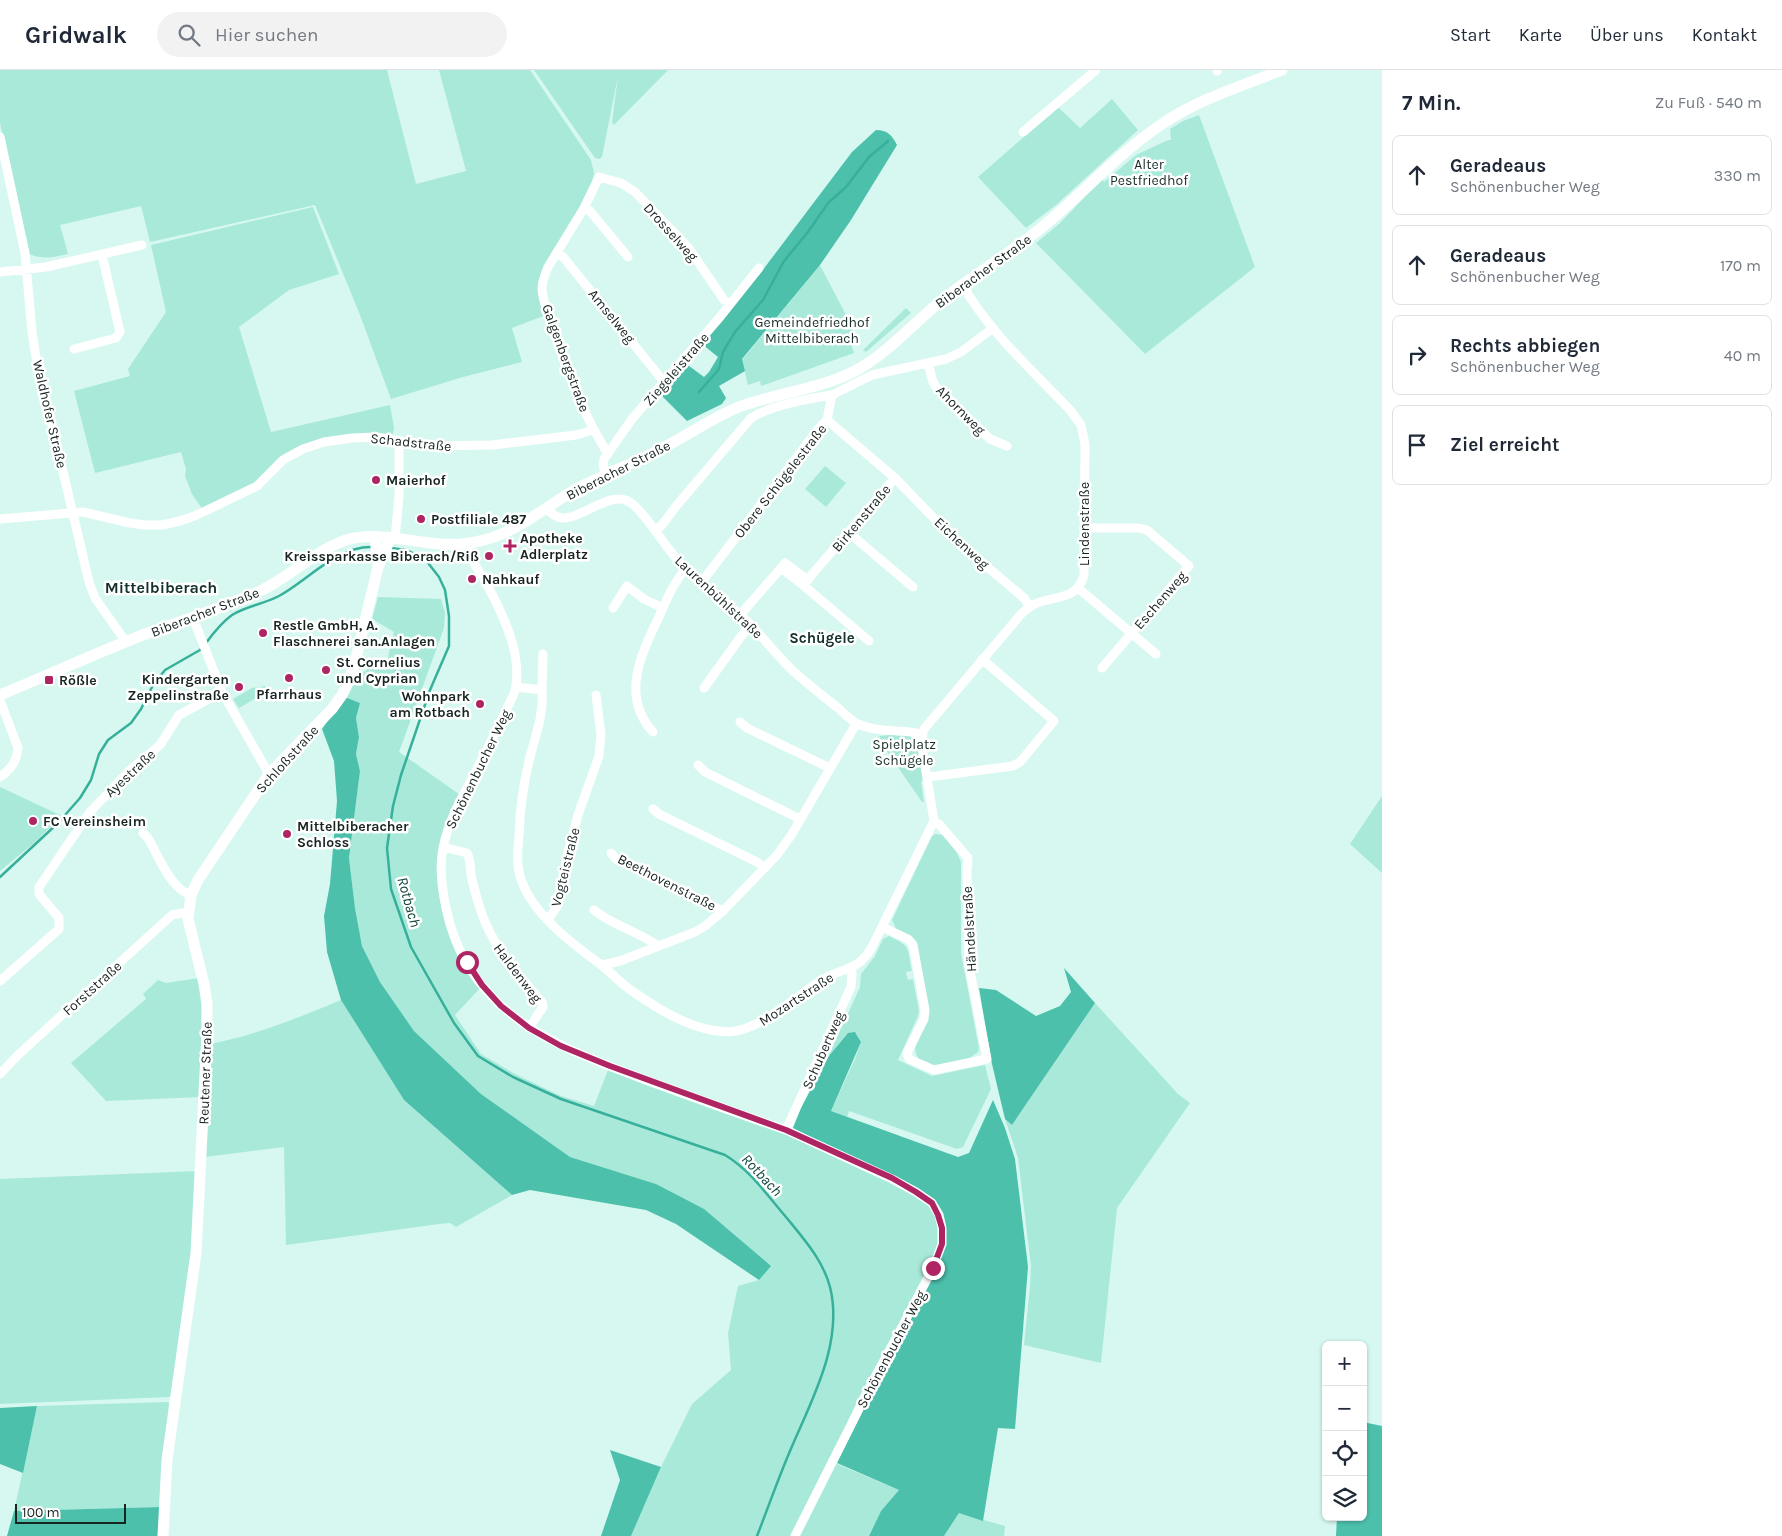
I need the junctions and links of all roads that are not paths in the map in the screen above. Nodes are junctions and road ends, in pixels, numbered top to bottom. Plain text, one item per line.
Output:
1 (1096, 70) edge
2 (1282, 70) edge
3 (1022, 132) dead end
4 (0, 137) edge
5 (599, 177) joint
6 (584, 208) junction
7 (142, 245) dead end
8 (557, 252) junction
9 (102, 255) junction
10 (628, 257) dead end
11 (759, 268) dead end
12 (27, 270) junction
13 (0, 272) edge
14 (962, 284) junction
15 (730, 304) junction
16 (993, 328) junction
17 (74, 349) dead end
18 (928, 363) junction
19 (664, 382) junction
20 (832, 395) junction
21 (827, 420) junction
22 (593, 430) junction
23 (399, 441) junction
24 (1008, 446) dead end
25 (608, 454) junction
26 (606, 474) junction
27 (895, 478) junction
28 (547, 508) junction
29 (73, 512) junction
30 (0, 519) edge
31 (1084, 528) junction
32 (655, 530) junction
33 (849, 533) junction
34 (383, 543) junction
35 (467, 543) junction
36 (686, 569) junction
37 (701, 583) junction
38 (806, 583) junction
39 (913, 587) dead end
40 (1078, 588) junction
41 (1030, 606) junction
42 (613, 608) dead end
43 (663, 608) junction
44 (740, 615) junction
45 (193, 618) junction
46 (750, 624) junction
47 (1132, 632) junction
48 (869, 641) dead end
49 (126, 642) junction
50 (543, 654) dead end
51 (1156, 654) dead end
52 (982, 659) junction
53 (1102, 668) dead end
54 (516, 687) junction
55 (704, 688) dead end
56 (542, 690) junction
57 (222, 692) junction
58 (0, 695) edge
59 (596, 695) dead end
60 (0, 700) edge
61 (740, 722) dead end
62 (856, 724) junction
63 (654, 732) dead end
64 (922, 734) junction
65 (698, 765) dead end
66 (830, 768) junction
67 (269, 774) junction
68 (0, 777) edge
69 (928, 778) junction
70 (653, 809) dead end
71 (800, 818) junction
72 (934, 821) junction
73 (143, 833) dead end
74 (443, 847) junction
75 (611, 853) dead end
76 (765, 868) junction
77 (191, 896) junction
78 (594, 910) dead end
79 (723, 911) junction
80 (188, 912) junction
81 (548, 920) junction
82 (882, 927) junction
83 (658, 946) junction
84 (602, 965) junction
85 (851, 968) junction
86 (0, 981) edge
87 (529, 1028) junction
88 (0, 1074) edge
89 (786, 1130) junction
90 (162, 1536) edge
91 (795, 1536) edge

1 - 3 street
2 - 14 street, Biberacher Straße
4 - 12 street, Waldhofer Straße
5 - 6 street, Galgenbergstraße
5 - 15 street, Drosselweg
6 - 8 street, Galgenbergstraße
6 - 10 street
7 - 9 street
8 - 19 street, Amselweg
8 - 22 street, Galgenbergstraße
9 - 12 street
9 - 17 street
11 - 15 street, Ziegeleistraße
12 - 13 street
12 - 29 street, Waldhofer Straße
14 - 16 street, Lindenstraße
14 - 26 street, Biberacher Straße
15 - 19 street, Ziegeleistraße
16 - 18 street
16 - 31 street, Lindenstraße
18 - 20 street
18 - 24 street, Ahornweg
19 - 25 street, Ziegeleistraße
20 - 21 street, Obere Schügelestraße
20 - 32 street
21 - 27 street, Birkenstraße
21 - 37 street, Obere Schügelestraße
22 - 23 street, Schadstraße
22 - 25 street, Galgenbergstraße
23 - 29 street, Schadstraße
23 - 34 street
25 - 26 street, Ziegeleistraße
26 - 28 street, Biberacher Straße
27 - 33 street, Birkenstraße
27 - 41 street, Eichenweg
28 - 32 street, Laurenbühlstraße
28 - 35 street, Biberacher Straße
29 - 30 street, Schadstraße
29 - 49 street, Waldhofer Straße
31 - 40 street, Lindenstraße
31 - 47 street, Eschenweg
32 - 36 street, Laurenbühlstraße
33 - 38 street, Birkenstraße
33 - 39 street
34 - 35 street, Biberacher Straße
34 - 45 street, Biberacher Straße
34 - 67 street, Schloßstraße
35 - 54 street, Schönenbucher Weg
36 - 37 street, Laurenbühlstraße
36 - 43 street
37 - 44 street, Laurenbühlstraße
38 - 44 street
38 - 48 street
40 - 41 street
40 - 47 street
41 - 52 street
42 - 43 street
43 - 63 street
44 - 46 street, Laurenbühlstraße
45 - 49 street, Biberacher Straße
45 - 57 street
46 - 55 street
46 - 62 street, Laurenbühlstraße
47 - 51 street
47 - 53 street
49 - 58 street, Biberacher Straße
50 - 56 street, Vogteistraße
52 - 64 street
52 - 69 street
54 - 56 street
54 - 74 street, Schönenbucher Weg
56 - 81 street, Vogteistraße
57 - 67 street
57 - 86 street, Ayestraße
59 - 81 street, Vogteistraße
60 - 68 street
61 - 66 street
62 - 64 street, Laurenbühlstraße
62 - 66 street, Beethovenstraße
64 - 69 street
65 - 71 street
66 - 71 street, Beethovenstraße
67 - 77 street, Schloßstraße
69 - 72 street
70 - 76 street
71 - 76 street, Beethovenstraße
72 - 82 street, Mozartstraße
72 - 82 street, Händelstraße
73 - 77 street
74 - 87 street, Schönenbucher Weg
74 - 87 street, Haldenweg
75 - 79 street, Beethovenstraße
76 - 79 street, Beethovenstraße
77 - 80 street, Reutener Straße
78 - 83 street
79 - 83 street, Beethovenstraße
80 - 88 street, Forststraße
80 - 90 street, Reutener Straße
81 - 84 street, Mozartstraße
82 - 85 street, Mozartstraße
83 - 84 street, Beethovenstraße
84 - 85 street, Mozartstraße
85 - 89 street, Schubertweg
87 - 89 street, Schönenbucher Weg
89 - 91 street, Schönenbucher Weg

